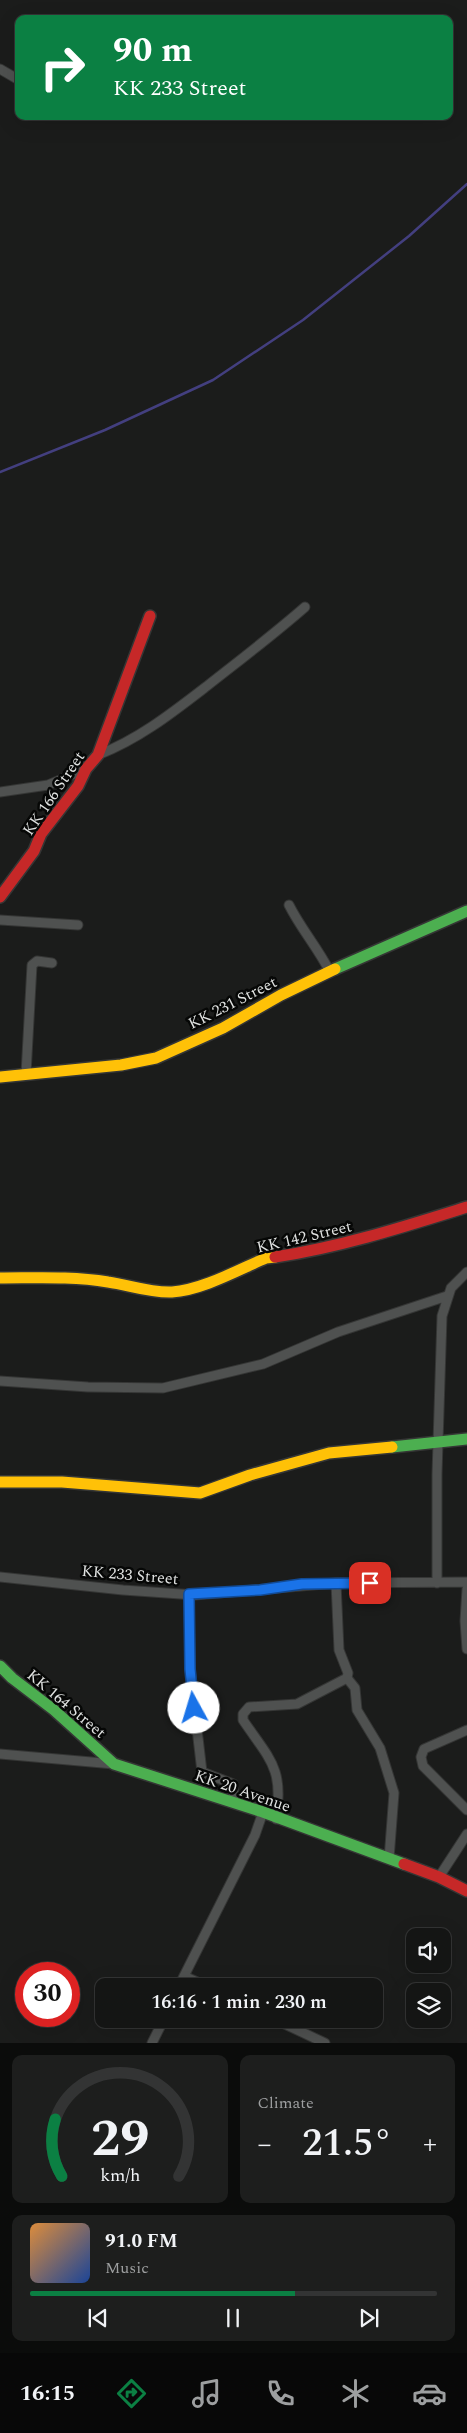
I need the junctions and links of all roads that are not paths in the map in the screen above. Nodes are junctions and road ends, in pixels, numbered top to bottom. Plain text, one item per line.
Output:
1 (0, 68) edge
2 (15, 77) edge
3 (305, 607) dead end
4 (150, 616) dead end
5 (98, 755) junction
6 (86, 769) junction
7 (0, 792) edge
8 (0, 897) edge
9 (289, 905) dead end
10 (467, 911) edge
11 (0, 920) edge
12 (78, 925) dead end
13 (52, 963) dead end
14 (330, 972) junction
15 (26, 1074) junction
16 (0, 1077) edge
17 (467, 1207) edge
18 (467, 1272) edge
19 (0, 1278) edge
20 (447, 1296) junction
21 (0, 1381) edge
22 (467, 1439) edge
23 (438, 1441) junction
24 (0, 1482) edge
25 (0, 1578) edge
26 (336, 1582) junction
27 (467, 1582) edge
28 (437, 1583) junction
29 (467, 1589) edge
30 (189, 1594) junction
31 (467, 1649) edge
32 (0, 1666) edge
33 (348, 1678) junction
34 (467, 1730) edge
35 (0, 1754) edge
36 (114, 1764) junction
37 (234, 1803) junction
38 (467, 1810) edge
39 (263, 1812) junction
40 (276, 1819) junction
41 (467, 1834) edge
42 (390, 1859) junction
43 (439, 1877) junction
44 (467, 1891) edge
45 (184, 1976) joint
46 (188, 1978) edge
47 (160, 2028) edge
48 (293, 2028) edge
49 (152, 2043) edge
50 (325, 2043) edge

1 - 2 street
3 - 5 street
4 - 5 street, KK 166 Street
5 - 6 street, KK 166 Street
6 - 7 street
6 - 8 street, KK 166 Street
9 - 14 street
10 - 14 street, KK 231 Street
11 - 12 street
13 - 15 street
14 - 15 street, KK 231 Street
15 - 16 street, KK 231 Street
17 - 19 street, KK 142 Street
18 - 20 street
20 - 21 street
20 - 23 street
22 - 23 street
23 - 24 street
23 - 28 street
25 - 30 street, KK 233 Street
26 - 28 street, KK 233 Street
26 - 30 street, KK 233 Street
26 - 33 street
27 - 28 street, KK 233 Street
29 - 31 street
30 - 37 street
32 - 36 street, KK 164 Street
33 - 40 street
33 - 42 street
34 - 38 street
35 - 36 street, KK 20 Avenue
36 - 37 street, KK 20 Avenue
37 - 39 street, KK 20 Avenue
39 - 40 street, KK 20 Avenue
39 - 45 street
40 - 42 street, KK 20 Avenue
41 - 43 street
42 - 43 street, KK 20 Avenue
43 - 44 street, KK 20 Avenue
45 - 46 street
47 - 49 street
48 - 50 street

